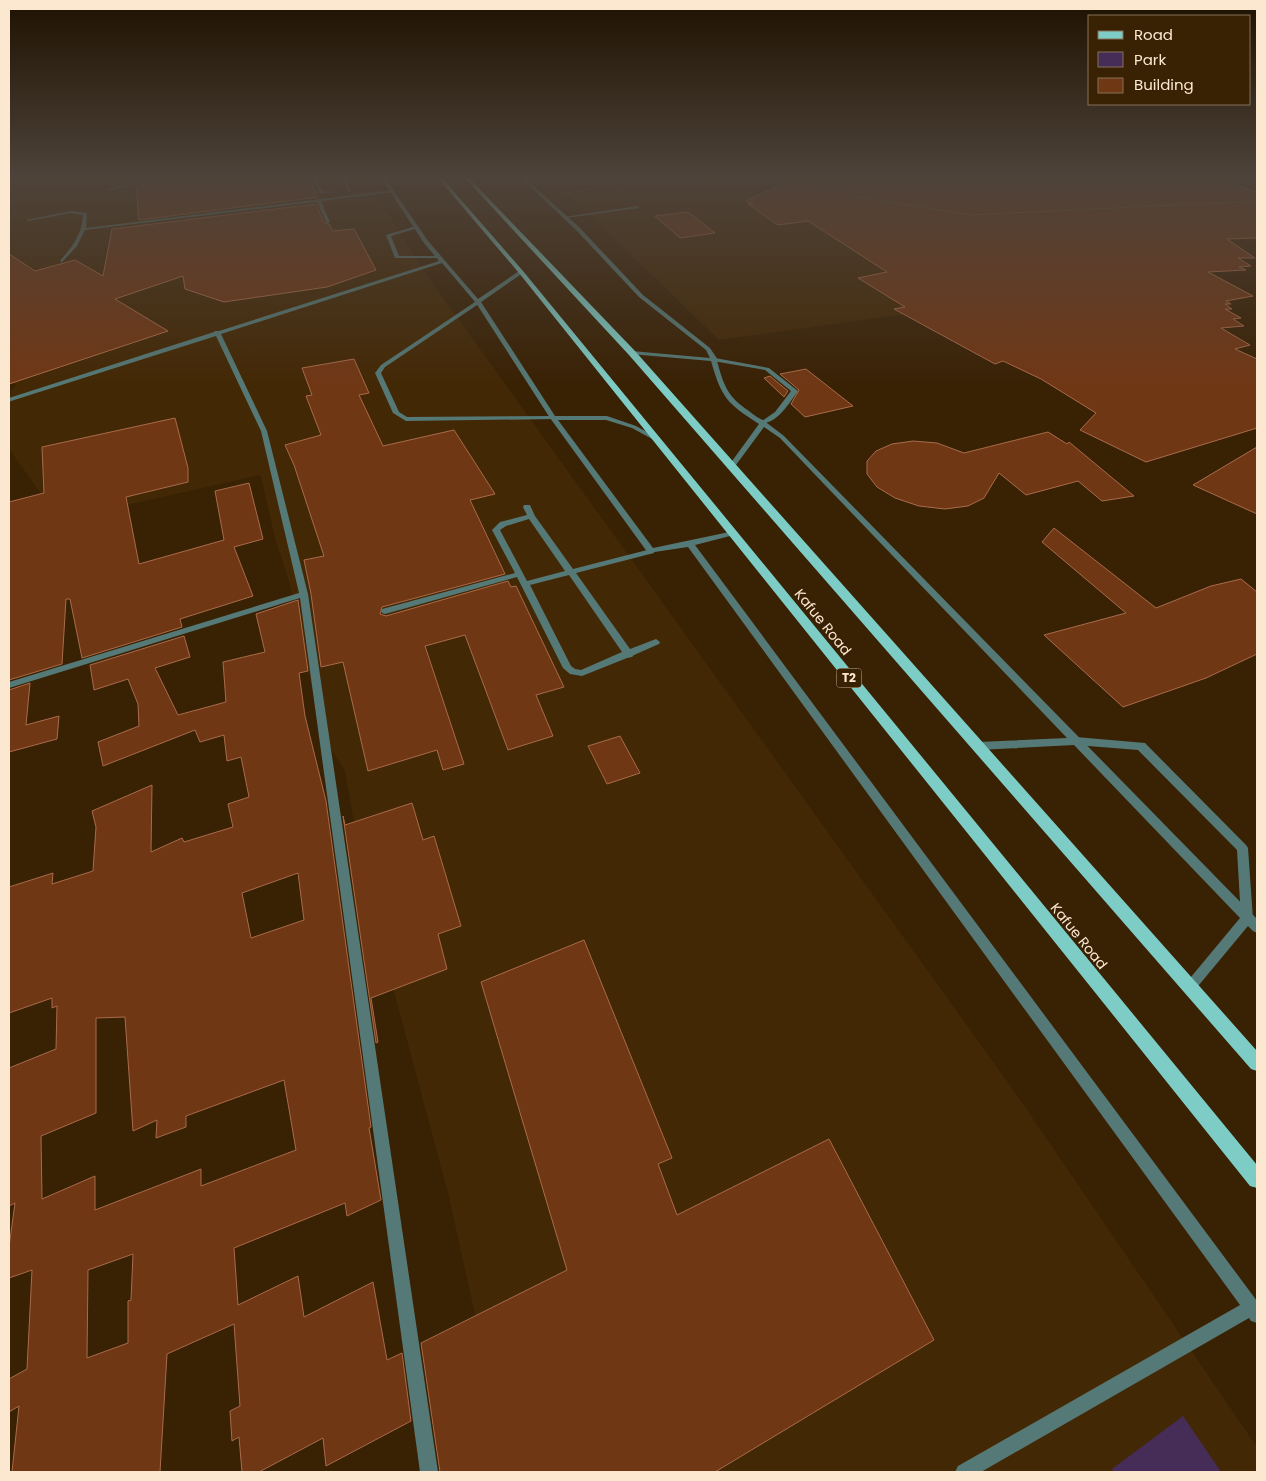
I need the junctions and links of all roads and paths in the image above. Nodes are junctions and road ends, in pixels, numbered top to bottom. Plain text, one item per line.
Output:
1 (75, 247) edge
2 (393, 247) edge
3 (432, 247) edge
4 (500, 247) edge
5 (532, 247) edge
6 (594, 247) edge
7 (441, 259) junction
8 (62, 261) dead end
9 (522, 272) junction
10 (478, 302) junction
11 (217, 332) junction
12 (632, 353) junction
13 (715, 360) junction
14 (9, 390) edge
15 (24, 393) junction
16 (9, 400) edge
17 (553, 418) junction
18 (764, 422) junction
19 (656, 439) junction
20 (731, 468) junction
21 (528, 507) dead end
22 (531, 516) junction
23 (731, 533) junction
24 (690, 544) junction
25 (651, 550) junction
26 (570, 573) junction
27 (519, 574) junction
28 (525, 584) junction
29 (304, 594) junction
30 (385, 612) dead end
31 (656, 642) dead end
32 (629, 654) junction
33 (9, 685) edge
34 (1076, 741) junction
35 (978, 746) junction
36 (1247, 919) junction
37 (1257, 928) edge
38 (1190, 987) junction
39 (1257, 1063) edge
40 (1257, 1179) edge
41 (1254, 1311) edge
42 (429, 1472) edge
43 (964, 1472) edge

1 - 8 street
2 - 7 street
3 - 7 street
4 - 9 main road, Kafue Road / T2
5 - 12 main road
6 - 13 street
7 - 10 street
7 - 11 street
9 - 10 street
9 - 19 main road, Kafue Road / T2
10 - 17 street
10 - 17 street
11 - 15 street
11 - 29 street
12 - 13 street
12 - 20 main road
13 - 18 street
13 - 18 street
14 - 15 street
15 - 16 street
17 - 19 street
17 - 25 street
18 - 20 street
18 - 34 street
19 - 23 main road, Kafue Road / T2
20 - 35 main road
21 - 22 street
22 - 26 street
22 - 27 street
23 - 24 street
23 - 40 main road, Kafue Road / T2
24 - 25 street
24 - 41 street
25 - 26 street
26 - 28 street
26 - 32 street
27 - 28 street
27 - 30 street
28 - 32 street
29 - 33 street
29 - 42 street
31 - 32 street
34 - 35 street
34 - 36 street
34 - 36 street
35 - 38 main road
36 - 37 street
36 - 38 street
38 - 39 main road
41 - 43 street

